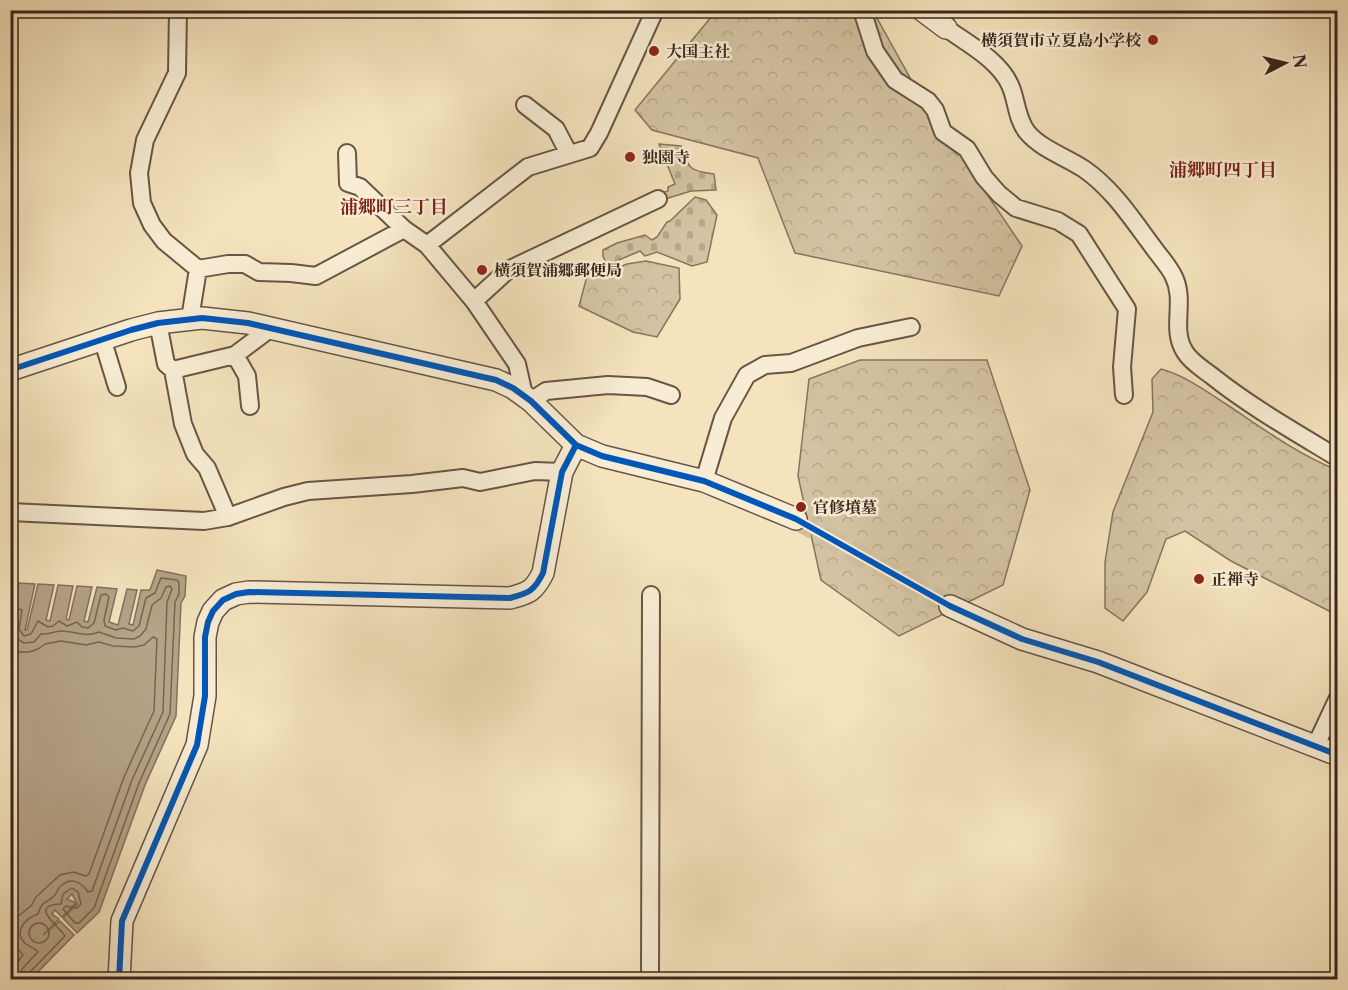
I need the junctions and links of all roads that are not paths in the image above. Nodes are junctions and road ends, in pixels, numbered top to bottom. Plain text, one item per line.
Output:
1 (178, 10) edge
2 (655, 10) edge
3 (862, 10) edge
4 (922, 10) edge
5 (946, 28) joint
6 (525, 105) dead end
7 (347, 153) dead end
8 (569, 154) junction
9 (658, 199) dead end
10 (405, 229) junction
11 (427, 245) junction
12 (198, 269) junction
13 (474, 301) junction
14 (190, 319) junction
15 (158, 323) junction
16 (910, 327) dead end
17 (271, 328) junction
18 (102, 339) junction
19 (235, 356) junction
20 (10, 370) edge
21 (173, 370) junction
22 (117, 387) dead end
23 (671, 395) dead end
24 (1124, 395) dead end
25 (527, 398) junction
26 (250, 406) dead end
27 (576, 445) junction
28 (1338, 458) edge
29 (562, 472) junction
30 (704, 481) junction
31 (10, 512) edge
32 (228, 517) junction
33 (796, 519) tunnel mouth
34 (651, 595) dead end
35 (950, 606) tunnel mouth
36 (1338, 698) edge
37 (1315, 747) junction
38 (1338, 755) edge
39 (119, 980) edge
40 (650, 980) edge

1 - 12 street
2 - 8 street
3 - 24 street
4 - 5 street
5 - 28 street
6 - 8 street
7 - 10 street
8 - 11 street
9 - 13 street
10 - 11 street
10 - 12 street
11 - 13 street
12 - 14 street
13 - 25 street
14 - 15 street
14 - 17 street
15 - 18 street
15 - 21 street
16 - 30 street
17 - 19 street
17 - 25 street
18 - 20 street
18 - 22 street
19 - 21 street
19 - 26 street
21 - 32 street
23 - 25 street
25 - 27 street
27 - 29 street
27 - 30 street
29 - 32 street
29 - 39 street
30 - 33 street
31 - 32 street
34 - 40 street
35 - 37 street
36 - 37 street
37 - 38 street

